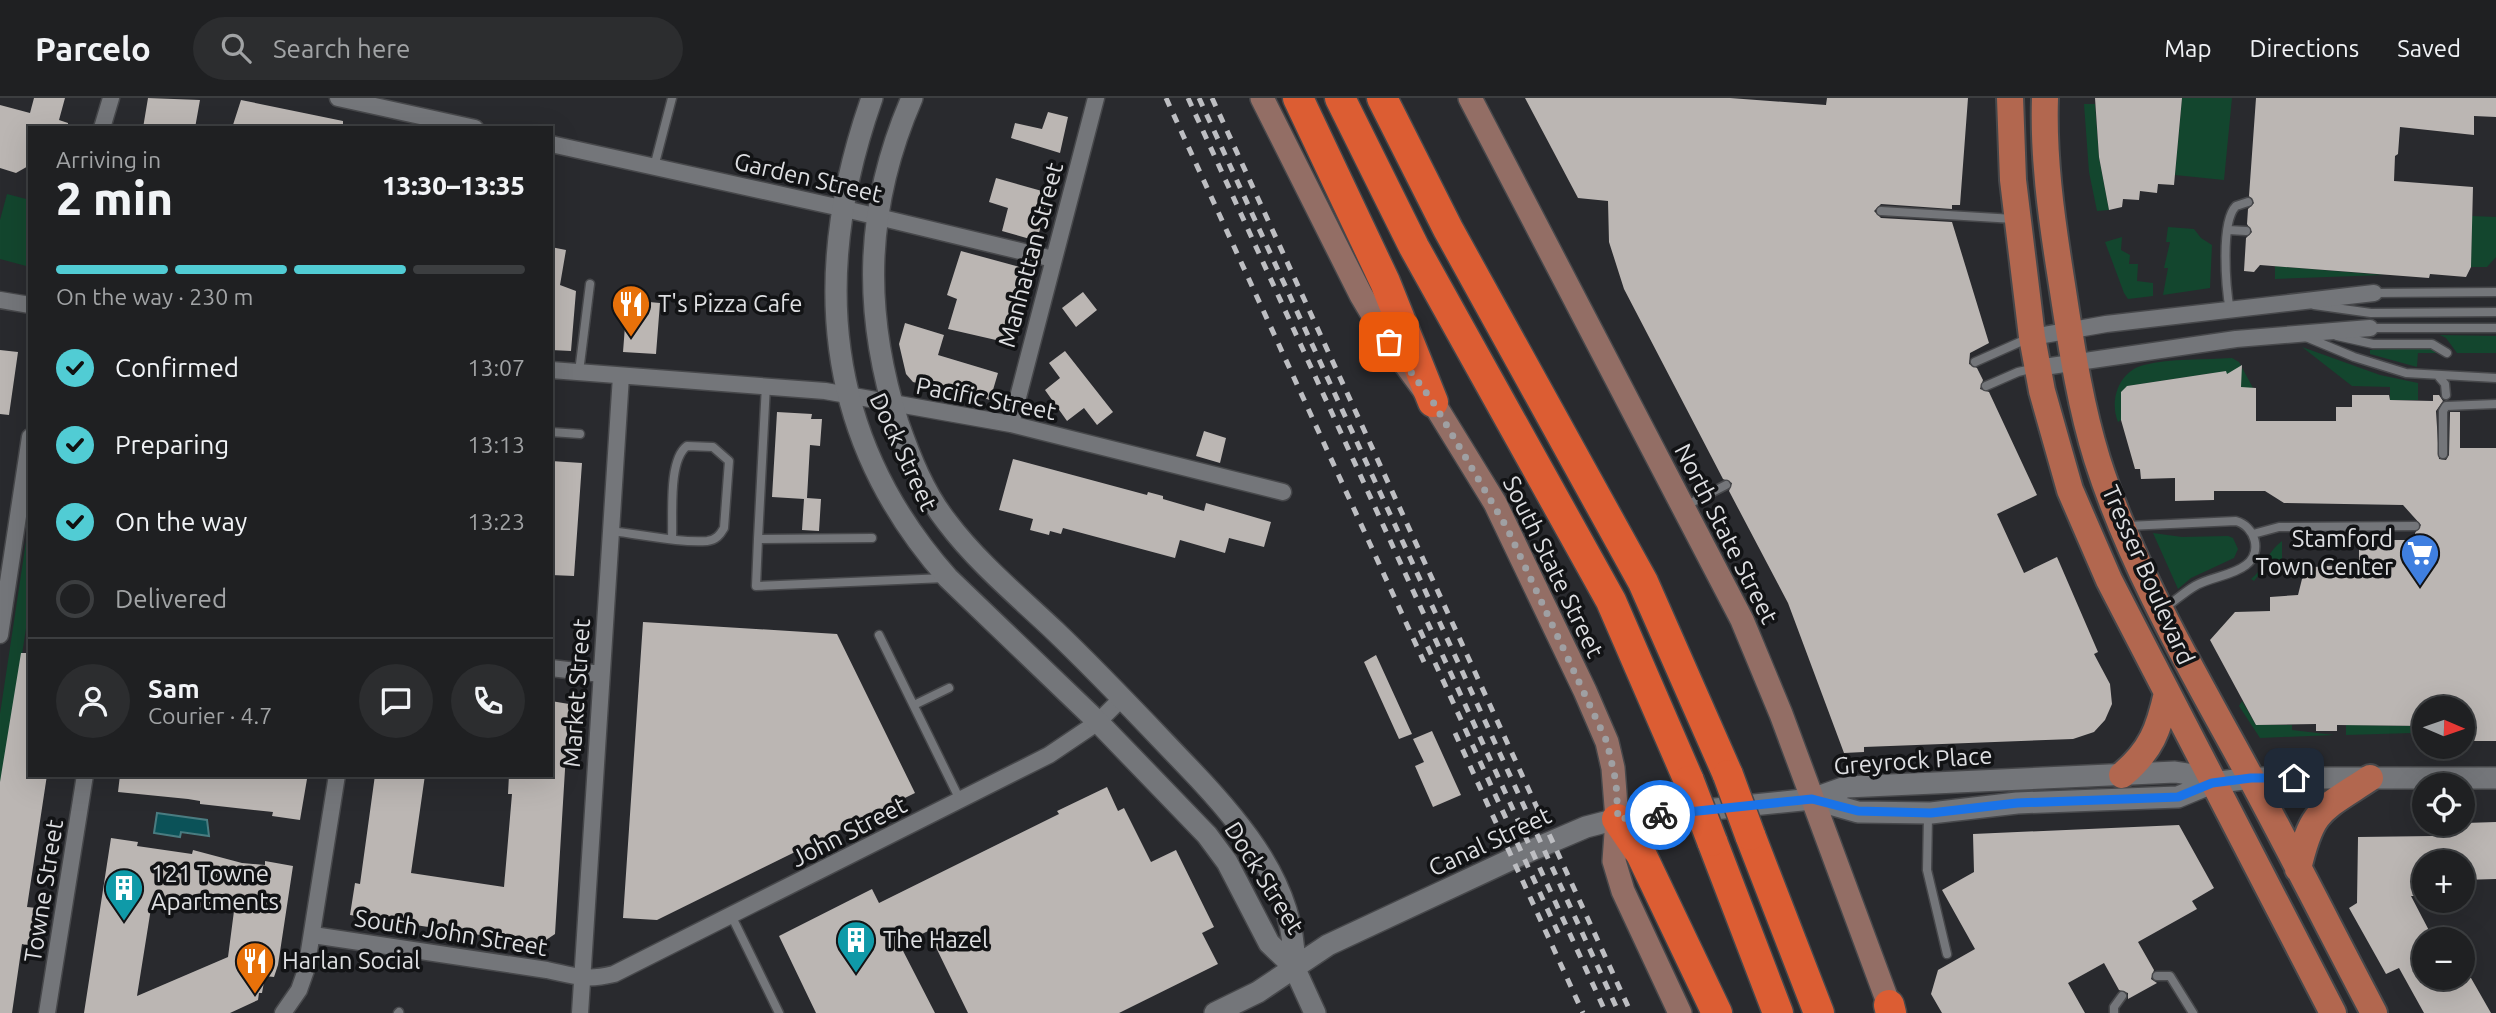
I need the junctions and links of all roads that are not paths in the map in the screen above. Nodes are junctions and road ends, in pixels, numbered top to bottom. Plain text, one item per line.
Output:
1 (111, 98) edge
2 (338, 98) edge
3 (672, 98) edge
4 (872, 98) edge
5 (912, 98) edge
6 (1096, 98) edge
7 (1262, 98) edge
8 (1298, 98) edge
9 (1340, 98) edge
10 (1382, 98) edge
11 (1470, 98) edge
12 (2010, 98) edge
13 (2045, 98) edge
14 (103, 126) edge
15 (466, 126) edge
16 (553, 144) edge
17 (654, 167) junction
18 (2248, 202) dead end
19 (841, 208) junction
20 (1881, 211) dead end
21 (876, 216) junction
22 (2018, 219) junction
23 (2228, 230) junction
24 (2246, 231) dead end
25 (1053, 258) junction
26 (590, 284) dead end
27 (2496, 292) edge
28 (2374, 293) joint
29 (0, 300) edge
30 (2289, 302) junction
31 (28, 305) edge
32 (2230, 311) junction
33 (2496, 312) edge
34 (2371, 320) junction
35 (2496, 328) edge
36 (2069, 330) junction
37 (2317, 331) junction
38 (2295, 333) junction
39 (2032, 337) junction
40 (2236, 339) junction
41 (2447, 353) dead end
42 (1975, 362) dead end
43 (2074, 362) junction
44 (2037, 368) junction
45 (553, 370) edge
46 (579, 372) junction
47 (621, 376) junction
48 (2439, 377) junction
49 (2496, 378) edge
50 (766, 385) junction
51 (1986, 386) dead end
52 (2446, 395) dead end
53 (847, 396) junction
54 (1433, 402) junction
55 (892, 404) junction
56 (2496, 404) edge
57 (1011, 424) junction
58 (553, 432) edge
59 (580, 434) dead end
60 (2443, 454) dead end
61 (28, 459) edge
62 (1726, 485) dead end
63 (1283, 492) dead end
64 (1685, 506) junction
65 (2123, 526) junction
66 (2416, 526) dead end
67 (610, 531) junction
68 (2253, 534) junction
69 (672, 538) junction
70 (872, 538) dead end
71 (758, 539) junction
72 (948, 578) junction
73 (2161, 611) junction
74 (0, 635) edge
75 (879, 635) dead end
76 (553, 668) edge
77 (601, 674) junction
78 (949, 688) dead end
79 (2167, 693) junction
80 (1122, 698) junction
81 (914, 705) junction
82 (1098, 722) junction
83 (2122, 775) junction
84 (85, 777) edge
85 (337, 777) edge
86 (2251, 778) junction
87 (2370, 778) junction
88 (2496, 778) edge
89 (2212, 783) junction
90 (1812, 799) junction
91 (961, 802) junction
92 (1928, 813) junction
93 (1618, 819) junction
94 (2298, 869) junction
95 (732, 916) junction
96 (313, 935) junction
97 (1947, 954) dead end
98 (1294, 967) junction
99 (2157, 976) dead end
100 (582, 979) junction
101 (2122, 996) dead end
102 (1890, 1011) edge
103 (47, 1013) edge
104 (283, 1013) edge
105 (580, 1013) edge
106 (779, 1013) edge
107 (1216, 1013) edge
108 (1315, 1013) edge
109 (1680, 1013) edge
110 (1717, 1013) edge
111 (1778, 1013) edge
112 (1819, 1013) edge
113 (2114, 1013) edge
114 (2193, 1013) edge
115 (2333, 1013) edge
116 (2374, 1013) edge

1 - 14 street
2 - 15 street
3 - 17 lane
4 - 19 street, Dock Street
5 - 21 street, Dock Street
6 - 25 street, Manhattan Street
7 - 54 main road, South State Street
8 - 54 highway
9 - 111 highway, bridge
10 - 112 highway, bridge
11 - 64 main road, North State Street
12 - 22 main road, Tresser Boulevard
13 - 36 main road, Tresser Boulevard
16 - 17 street, Garden Street
17 - 19 street, Garden Street
18 - 23 lane
19 - 21 street, Garden Street
19 - 53 street, Dock Street
20 - 22 lane
21 - 25 street, Garden Street
21 - 55 street, Dock Street
22 - 39 main road, Tresser Boulevard
23 - 24 lane
23 - 32 lane
25 - 57 street, Manhattan Street
26 - 46 lane
27 - 28 lane
28 - 30 street
29 - 31 street
30 - 32 street
30 - 34 lane
32 - 36 street
32 - 40 street
33 - 34 lane
34 - 35 lane
34 - 37 street
36 - 39 street
36 - 43 main road, Tresser Boulevard
37 - 38 street
37 - 41 lane
38 - 40 street
38 - 48 lane
39 - 42 lane
39 - 44 main road, Tresser Boulevard
40 - 43 street
43 - 44 street
43 - 65 main road, Tresser Boulevard
44 - 51 lane
44 - 79 main road, Tresser Boulevard
45 - 46 street, Pacific Street
46 - 47 street, Pacific Street
47 - 50 street, Pacific Street
47 - 67 street, Market Street
48 - 49 lane
48 - 52 lane
50 - 53 street, Pacific Street
50 - 71 lane
53 - 55 street, Pacific Street
53 - 72 street, Dock Street
54 - 93 main road, South State Street
55 - 57 street, Pacific Street
55 - 80 street, Dock Street
56 - 60 lane
57 - 63 street, Pacific Street
58 - 59 lane
61 - 74 street
62 - 64 lane
64 - 90 main road, North State Street
65 - 68 lane
65 - 73 main road, Tresser Boulevard
66 - 68 lane
67 - 69 lane
67 - 77 street, Market Street
68 - 73 lane
69 - 69 lane
70 - 71 lane
71 - 72 lane
72 - 82 street, Dock Street
73 - 86 main road, Tresser Boulevard
75 - 81 lane
76 - 77 street
77 - 100 street, Market Street
78 - 81 lane
79 - 83 main road
79 - 89 main road, Tresser Boulevard
80 - 82 street, John Street
80 - 98 street, Dock Street
81 - 91 lane
82 - 91 street, John Street
82 - 98 street, Dock Street
83 - 89 street, Greyrock Place
83 - 90 street, Greyrock Place
84 - 103 street, Towne Street
85 - 96 street
86 - 87 street, Greyrock Place
86 - 89 street, Greyrock Place
86 - 94 main road, Tresser Boulevard
87 - 88 street, Greyrock Place
87 - 94 main road
89 - 92 street, Greyrock Place
89 - 115 main road, Tresser Boulevard
90 - 92 street, Greyrock Place
90 - 93 street, Canal Street
90 - 102 main road, North State Street
91 - 95 street, John Street
92 - 97 lane
93 - 98 street, Canal Street
93 - 109 main road, South State Street
93 - 110 highway
94 - 116 main road, Tresser Boulevard
95 - 100 street, John Street
95 - 106 lane
96 - 100 street, South John Street
96 - 104 street
98 - 107 street, Canal Street
98 - 108 street
99 - 114 lane
100 - 105 street, Market Street
101 - 113 lane

